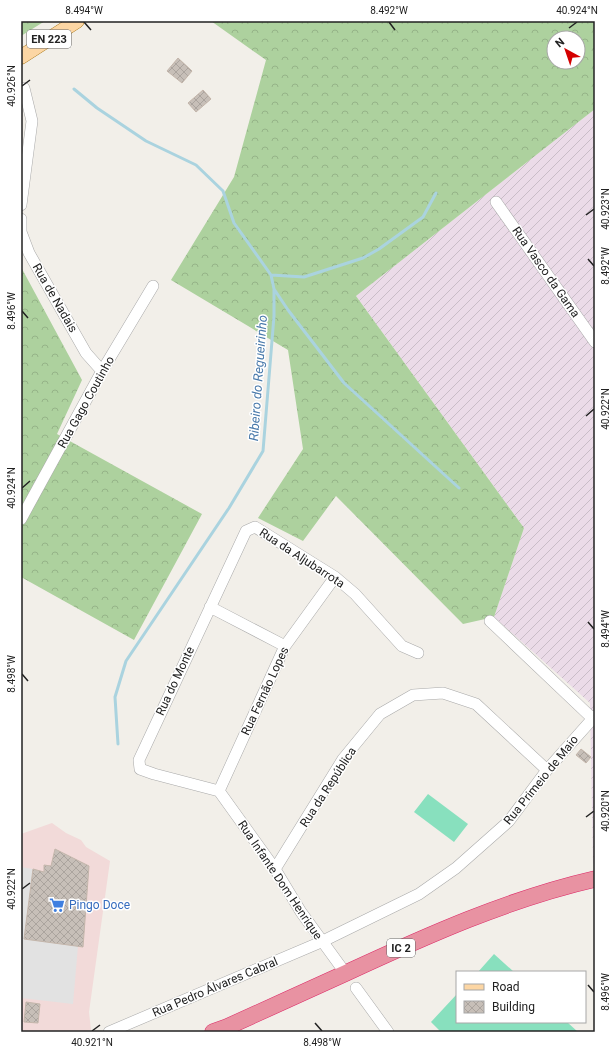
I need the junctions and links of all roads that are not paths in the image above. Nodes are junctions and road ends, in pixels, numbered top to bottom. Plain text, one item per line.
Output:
1 (77, 21) edge
2 (21, 57) edge
3 (24, 88) dead end
4 (496, 202) dead end
5 (21, 205) edge
6 (21, 219) edge
7 (153, 286) dead end
8 (595, 342) edge
9 (102, 371) junction
10 (21, 519) edge
11 (256, 527) joint
12 (335, 577) junction
13 (210, 607) junction
14 (490, 621) dead end
15 (284, 646) junction
16 (418, 653) dead end
17 (593, 717) edge
18 (548, 770) junction
19 (219, 791) junction
20 (275, 869) junction
21 (595, 879) edge
22 (595, 886) edge
23 (321, 942) junction
24 (341, 967) dead end
25 (356, 988) dead end
26 (109, 1032) edge
27 (213, 1032) edge
28 (232, 1032) edge
29 (388, 1032) edge

1 - 2 main road, EN 223
3 - 5 street
4 - 8 street, Rua Vasco da Gama
6 - 9 street, Rua de Nadais
7 - 9 street, Rua Gago Coutinho
9 - 10 street, Rua Gago Coutinho
11 - 12 street, Rua da Aljubarrota
11 - 13 street, Rua do Monte
12 - 15 street, Rua Fernão Lopes
12 - 16 street, Rua da Aljubarrota
13 - 15 street
13 - 19 street, Rua do Monte
14 - 17 street
15 - 19 street, Rua Fernão Lopes
17 - 18 street, Rua Primeio de Maio
18 - 20 street, Rua da República
18 - 23 street, Rua Primeio de Maio
19 - 20 street, Rua Infante Dom Henrique
20 - 23 street, Rua Infante Dom Henrique
21 - 27 highway, IC 2
22 - 28 highway, IC 2
23 - 24 street, Rua Infante Dom Henrique
23 - 26 street, Rua Pedro Álvares Cabral
25 - 29 street

